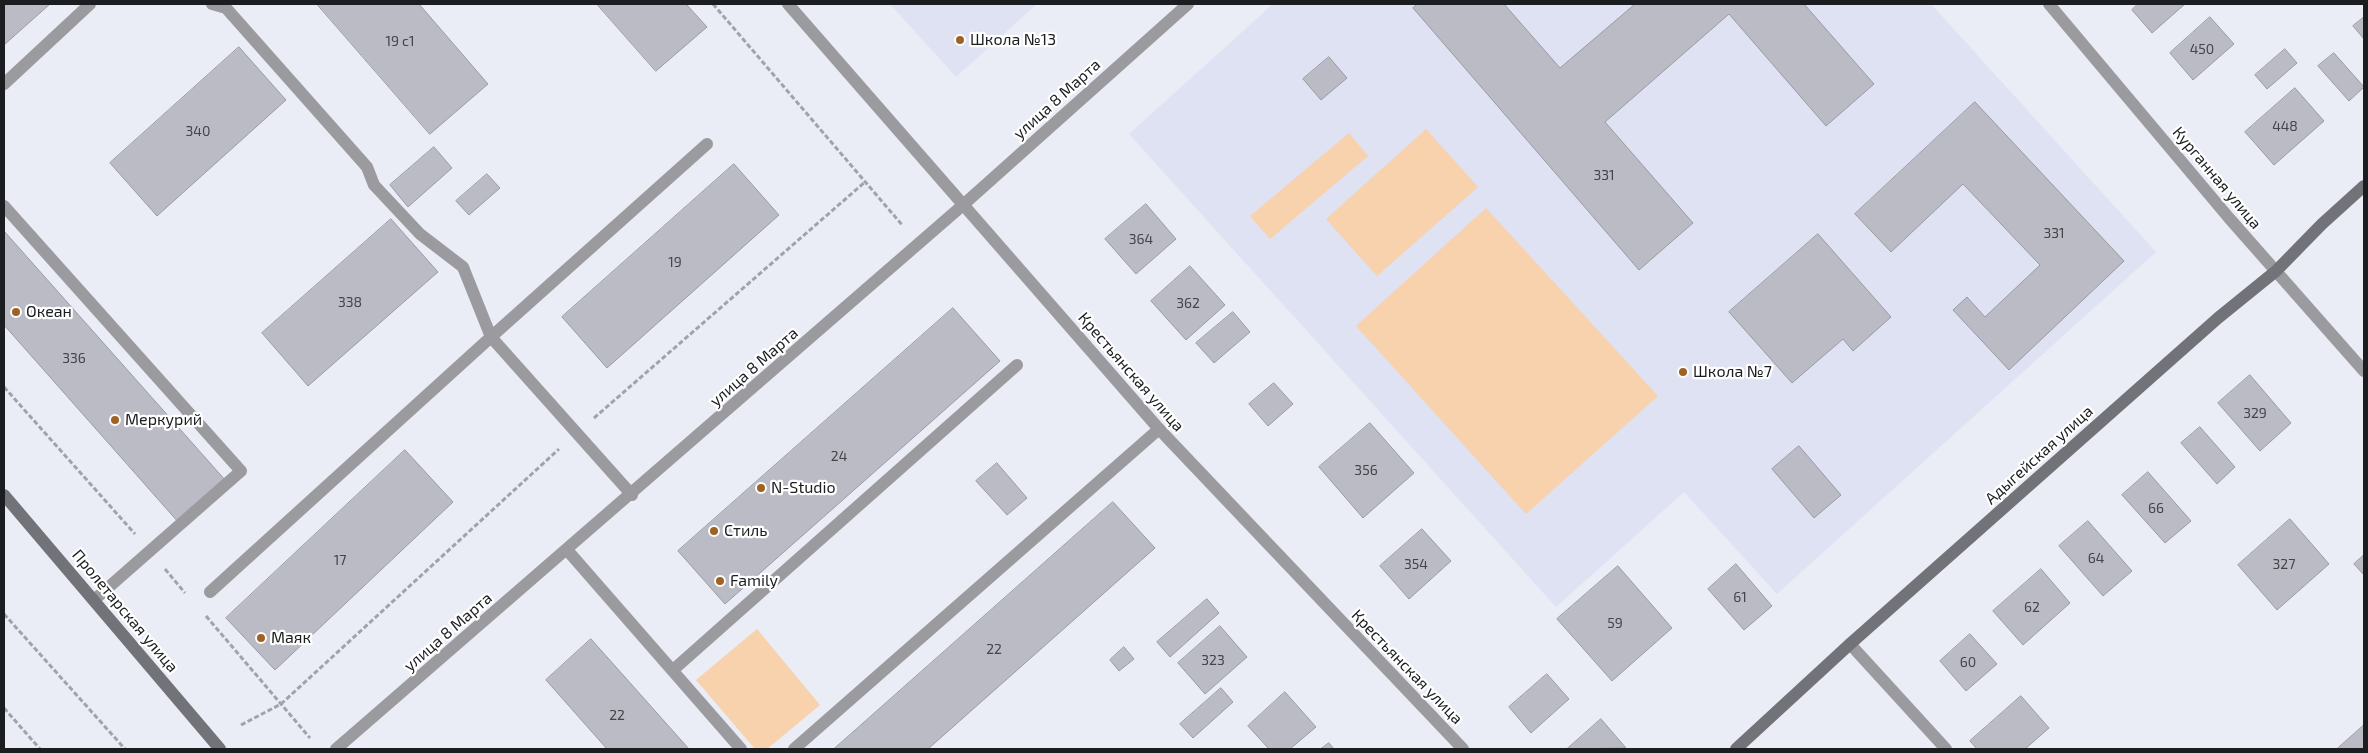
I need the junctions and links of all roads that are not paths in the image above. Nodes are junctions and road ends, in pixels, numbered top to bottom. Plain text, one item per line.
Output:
1 (90, 4) edge
2 (212, 4) edge
3 (788, 4) edge
4 (1188, 4) edge
5 (2049, 4) edge
6 (229, 6) edge
7 (4, 84) edge
8 (707, 144) dead end
9 (2364, 186) edge
10 (963, 205) junction
11 (4, 206) edge
12 (2276, 271) junction
13 (491, 337) junction
14 (1017, 365) dead end
15 (2364, 371) edge
16 (1159, 430) junction
17 (4, 495) edge
18 (632, 495) junction
19 (568, 550) junction
20 (210, 592) dead end
21 (94, 600) junction
22 (1850, 644) junction
23 (672, 670) junction
24 (220, 749) edge
25 (336, 749) edge
26 (741, 749) edge
27 (794, 749) edge
28 (1463, 749) edge
29 (1736, 749) edge
30 (1946, 749) edge

1 - 7 street
2 - 6 street
3 - 10 street, Крестьянская улица
4 - 10 street, улица 8 Марта
5 - 12 street, Курганная улица
6 - 13 street
8 - 13 street
9 - 12 main road, Адыгейская улица
10 - 16 street, Крестьянская улица
10 - 18 street, улица 8 Марта
11 - 21 street
12 - 15 street, Курганная улица
12 - 22 main road, Адыгейская улица
13 - 18 street
13 - 20 street
14 - 23 street
16 - 27 street
16 - 28 street, Крестьянская улица
17 - 21 main road, Пролетарская улица
18 - 19 street, улица 8 Марта
19 - 23 street
19 - 25 street, улица 8 Марта
21 - 24 main road, Пролетарская улица
22 - 29 main road, Адыгейская улица
22 - 30 street
23 - 26 street

